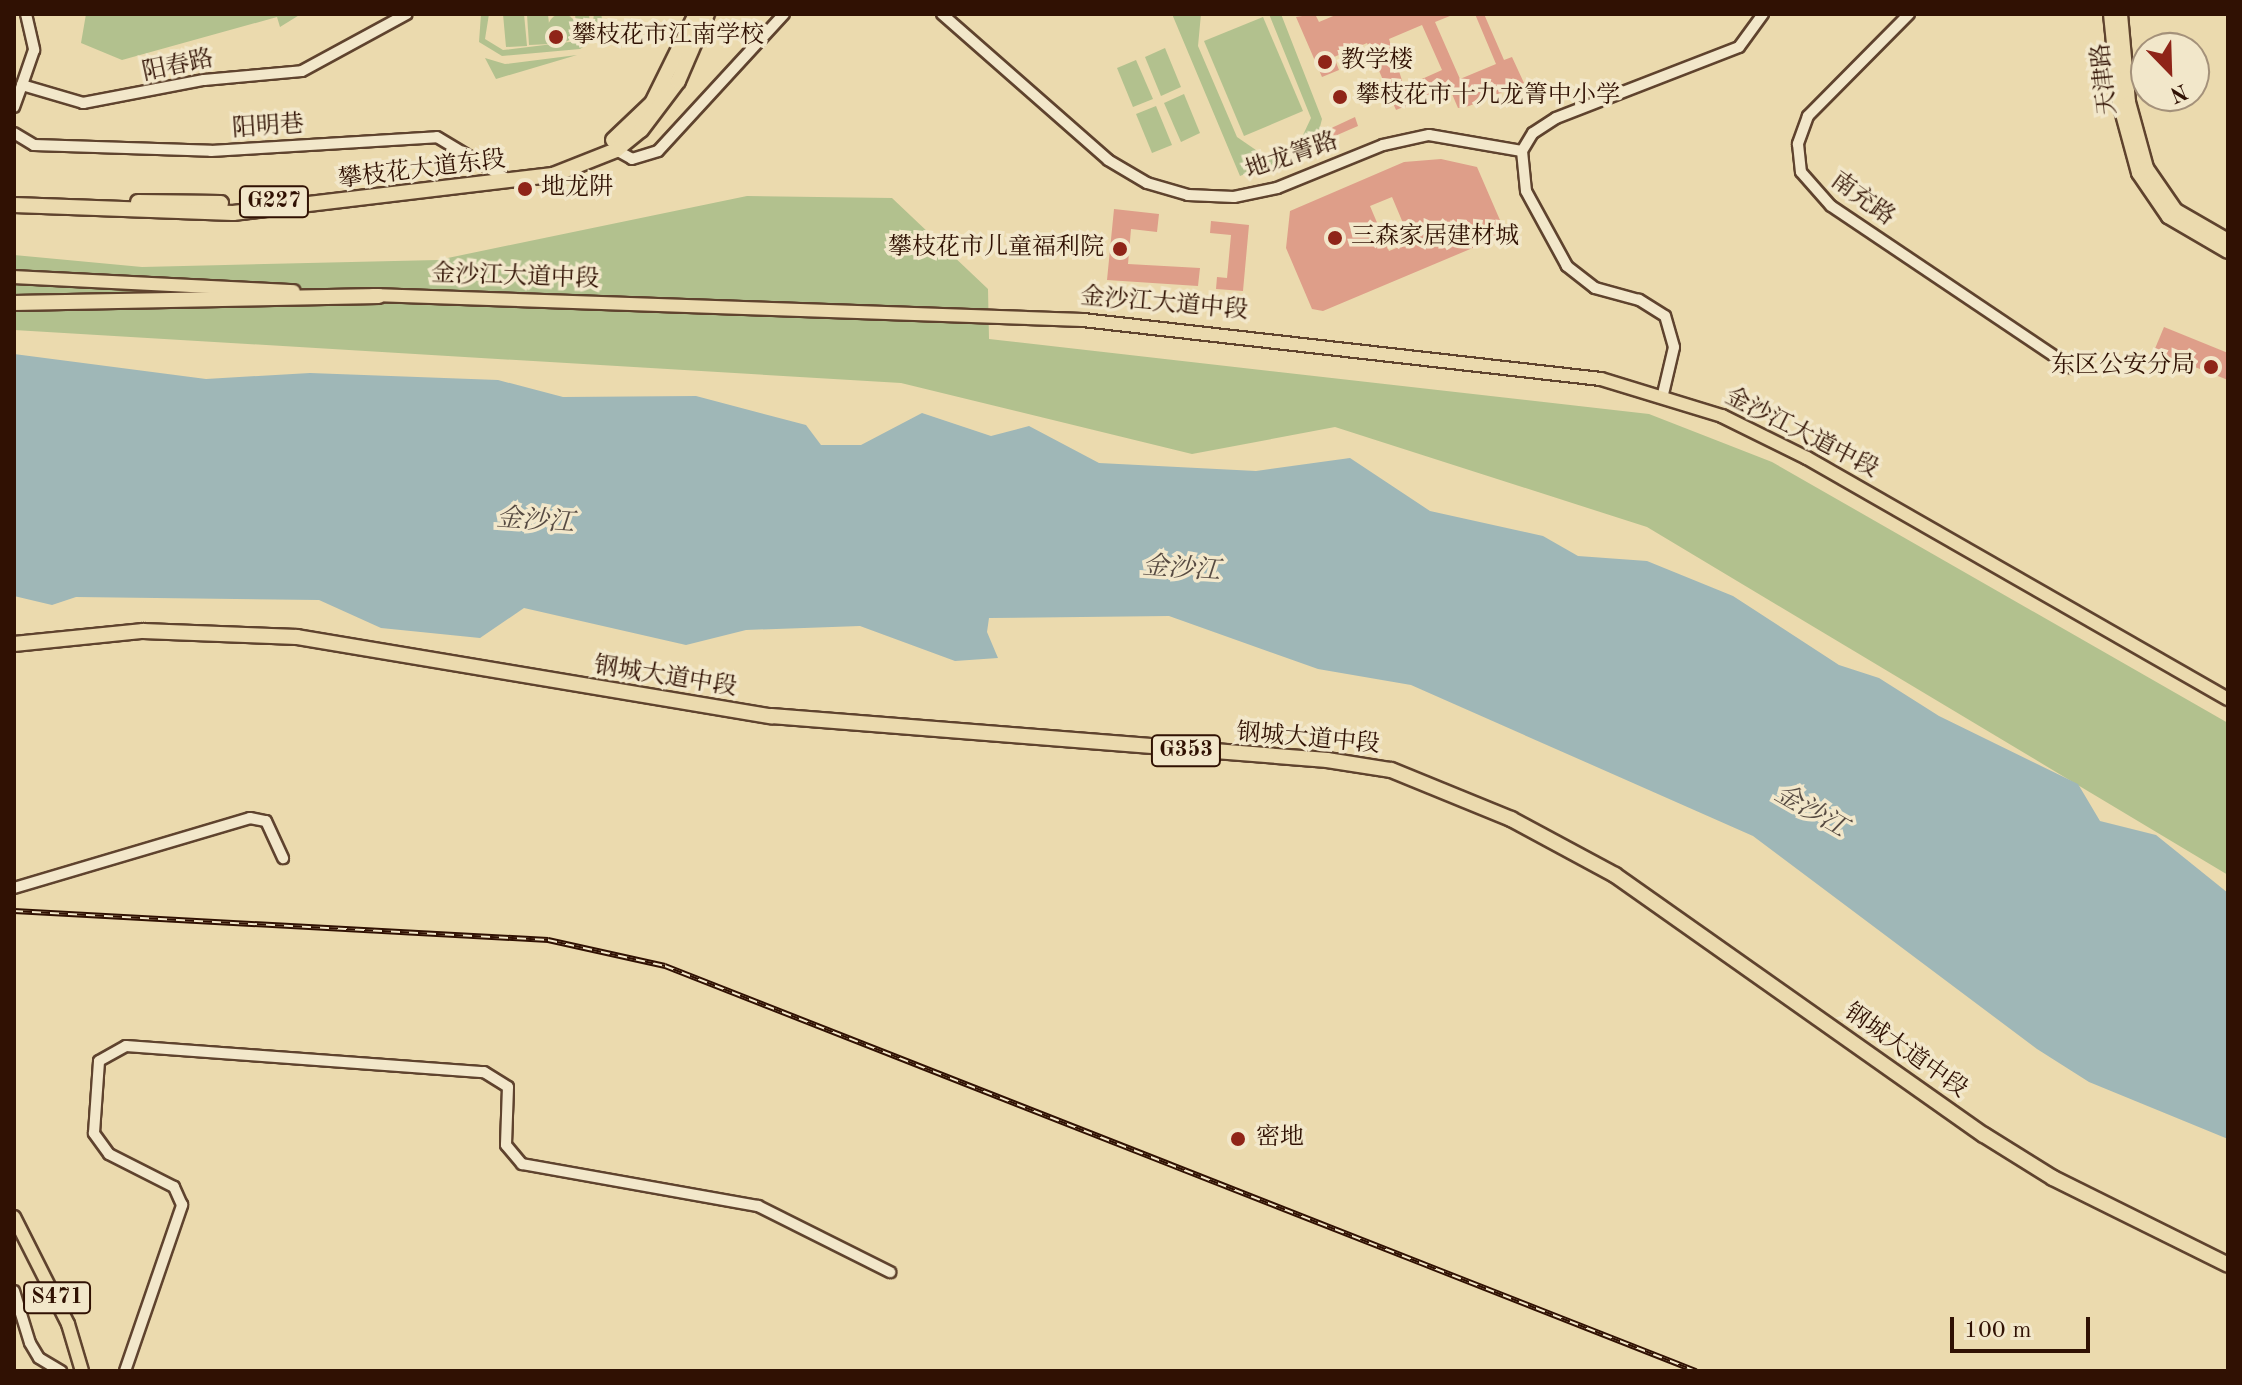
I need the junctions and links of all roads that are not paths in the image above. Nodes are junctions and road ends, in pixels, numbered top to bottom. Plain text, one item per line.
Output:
1 (26, 14) edge
2 (407, 14) edge
3 (696, 14) edge
4 (707, 14) edge
5 (784, 14) edge
6 (942, 14) edge
7 (1763, 14) edge
8 (1909, 14) edge
9 (2110, 14) edge
10 (2121, 14) edge
11 (22, 85) junction
12 (14, 107) edge
13 (14, 133) edge
14 (616, 150) junction
15 (1522, 151) junction
16 (498, 176) junction
17 (517, 182) junction
18 (14, 196) edge
19 (14, 205) edge
20 (2228, 240) edge
21 (2228, 252) edge
22 (14, 277) edge
23 (316, 295) junction
24 (379, 296) joint
25 (19, 303) edge
26 (2072, 368) dead end
27 (1663, 394) junction
28 (14, 644) edge
29 (2228, 699) edge
30 (283, 858) dead end
31 (14, 888) edge
32 (17, 1222) edge
33 (2228, 1265) edge
34 (890, 1272) dead end
35 (14, 1291) edge
36 (61, 1371) edge
37 (81, 1371) edge
38 (125, 1371) edge

1 - 11 street
2 - 11 street, 阳春路
3 - 16 highway, 攀枝花大道东段 / G227
4 - 14 highway, 攀枝花大道东段 / G227
5 - 14 street
6 - 15 street, 地龙箐路
7 - 15 street
8 - 26 street, 南充路
9 - 21 main road
10 - 20 main road, 天津路
11 - 12 street
13 - 16 street, 阳明巷
14 - 17 highway, 攀枝花大道东段 / G227
15 - 27 street
16 - 17 street, 阳明巷
16 - 18 highway, 攀枝花大道东段 / G227
17 - 19 highway, 攀枝花大道东段 / G227
22 - 23 main road
23 - 24 highway
23 - 25 highway
24 - 27 main road, 金沙江大道中段
27 - 29 main road, 金沙江大道中段
28 - 33 highway, 钢城大道中段 / G353
30 - 31 street
32 - 37 main road, S471
34 - 38 street
35 - 36 street

